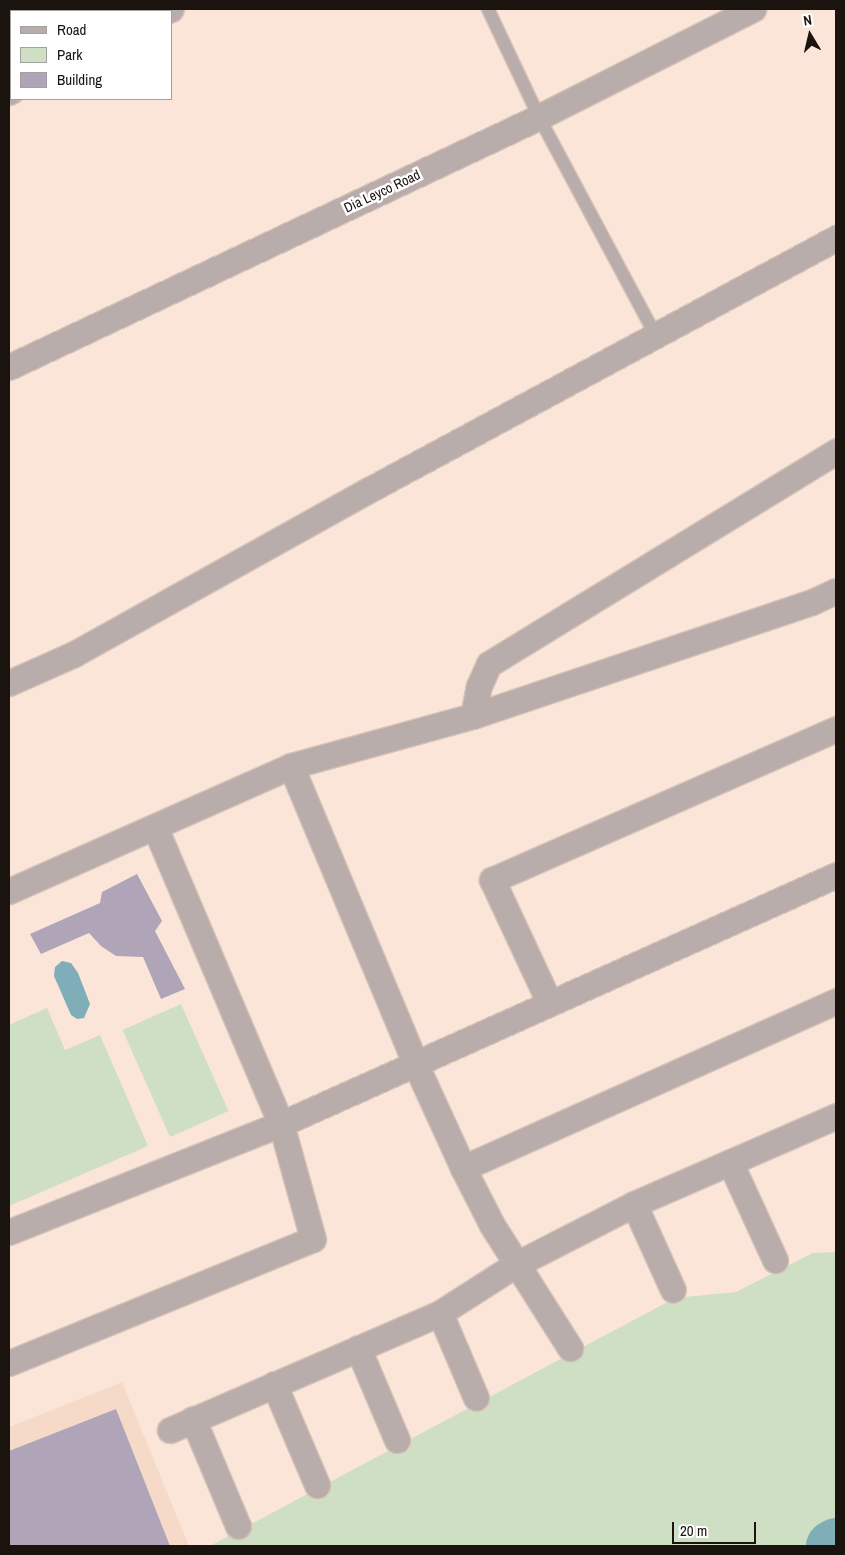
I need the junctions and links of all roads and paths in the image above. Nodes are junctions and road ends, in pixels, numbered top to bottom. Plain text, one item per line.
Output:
1 (488, 9) edge
2 (753, 9) edge
3 (539, 117) junction
4 (836, 238) edge
5 (655, 334) junction
6 (9, 368) edge
7 (836, 451) edge
8 (836, 591) edge
9 (9, 683) edge
10 (473, 716) junction
11 (836, 729) edge
12 (291, 766) junction
13 (155, 827) junction
14 (836, 875) edge
15 (9, 890) edge
16 (836, 1001) edge
17 (549, 1002) junction
18 (415, 1063) junction
19 (835, 1118) edge
20 (281, 1124) junction
21 (730, 1162) junction
22 (463, 1168) junction
23 (634, 1204) junction
24 (9, 1232) edge
25 (776, 1260) dead end
26 (515, 1264) junction
27 (674, 1290) dead end
28 (440, 1313) junction
29 (358, 1348) junction
30 (570, 1348) dead end
31 (9, 1363) edge
32 (274, 1384) junction
33 (476, 1398) dead end
34 (193, 1419) junction
35 (170, 1430) dead end
36 (397, 1440) dead end
37 (317, 1485) dead end
38 (238, 1526) dead end

1 - 3 lane
2 - 3 street, Dia Leyco Road
3 - 5 lane
3 - 6 street, Dia Leyco Road
4 - 5 street
5 - 9 street
7 - 10 street
8 - 10 street
10 - 12 street
11 - 17 street
12 - 13 street
12 - 18 street
13 - 15 street
13 - 20 street
14 - 17 street
16 - 22 street
17 - 18 street
18 - 20 street
18 - 22 street
19 - 21 street
20 - 24 street
20 - 31 street
21 - 23 street
21 - 25 street
22 - 26 street
23 - 26 street
23 - 27 street
26 - 28 street
26 - 30 street
28 - 29 street
28 - 33 street
29 - 32 street
29 - 36 street
32 - 34 street
32 - 37 street
34 - 35 street
34 - 38 street

